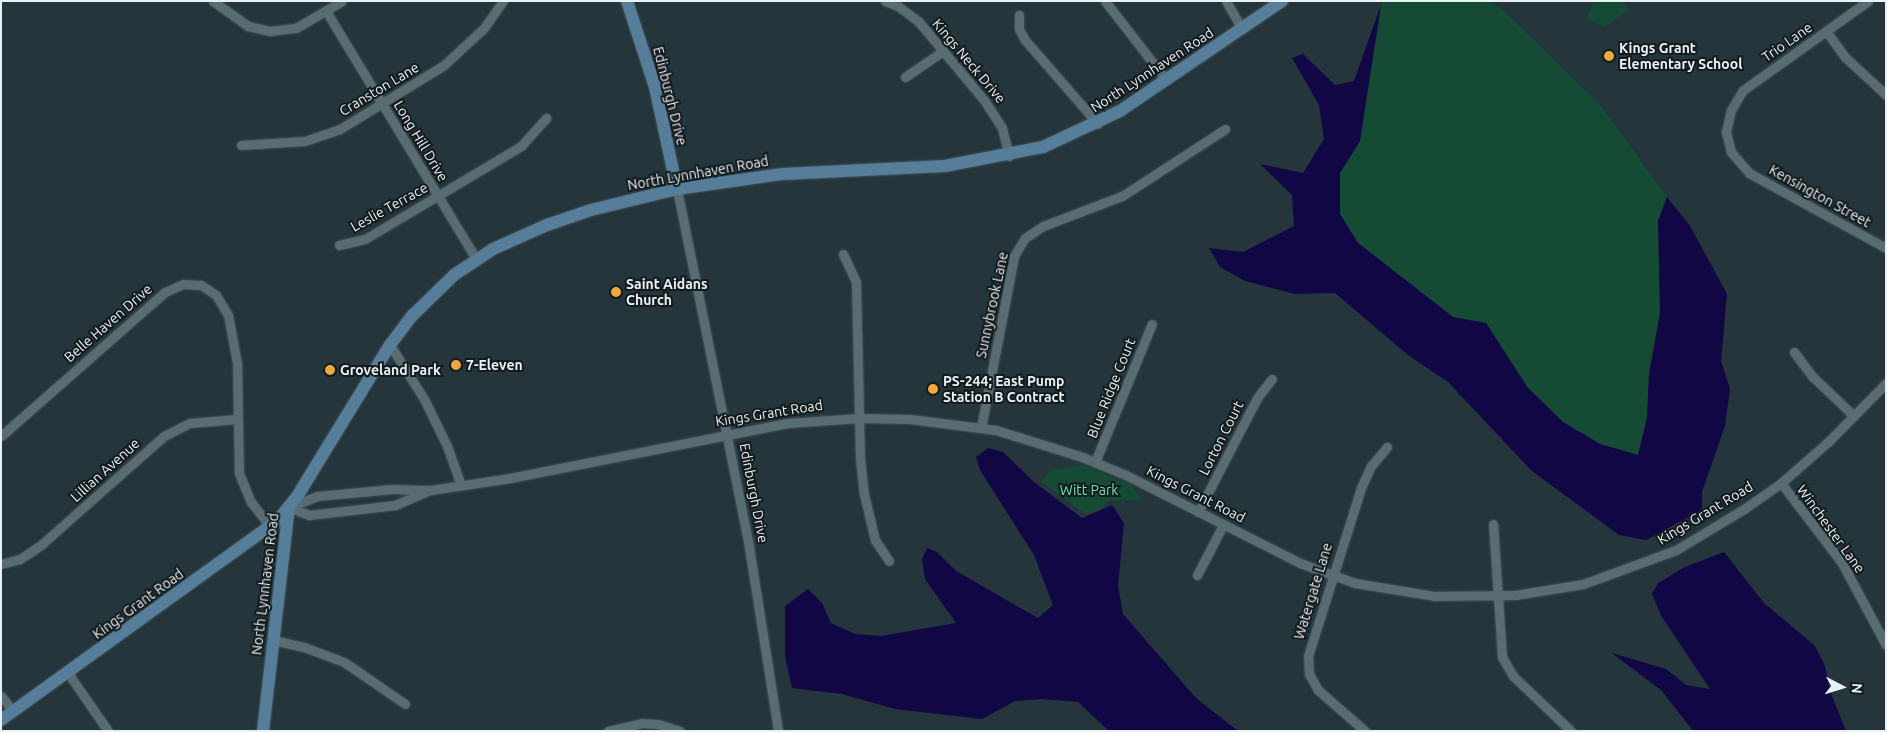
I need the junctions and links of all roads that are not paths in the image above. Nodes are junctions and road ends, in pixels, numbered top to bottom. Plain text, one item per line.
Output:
1 (213, 1) edge
2 (342, 1) edge
3 (503, 1) edge
4 (627, 1) edge
5 (885, 1) edge
6 (1105, 1) edge
7 (1226, 1) edge
8 (1282, 1) edge
9 (1868, 1) edge
10 (326, 11) junction
11 (1019, 15) dead end
12 (1242, 29) junction
13 (1826, 31) junction
14 (943, 51) junction
15 (905, 77) dead end
16 (1166, 80) junction
17 (1886, 95) edge
18 (382, 103) junction
19 (546, 118) dead end
20 (1098, 124) junction
21 (1225, 129) dead end
22 (241, 145) dead end
23 (1009, 156) junction
24 (1742, 168) joint
25 (677, 189) junction
26 (438, 196) junction
27 (339, 245) dead end
28 (1886, 248) edge
29 (843, 254) dead end
30 (476, 259) junction
31 (1152, 324) dead end
32 (390, 345) junction
33 (1794, 352) dead end
34 (1272, 379) dead end
35 (1886, 383) edge
36 (1854, 416) junction
37 (860, 418) junction
38 (236, 419) junction
39 (981, 428) junction
40 (727, 435) junction
41 (1, 436) edge
42 (1387, 447) dead end
43 (1095, 462) junction
44 (1781, 483) junction
45 (461, 485) junction
46 (431, 490) junction
47 (289, 507) junction
48 (1198, 512) junction
49 (1494, 524) dead end
50 (1224, 525) junction
51 (270, 526) junction
52 (889, 561) dead end
53 (1, 564) edge
54 (1198, 575) dead end
55 (1332, 576) junction
56 (1498, 597) junction
57 (272, 640) junction
58 (1886, 645) edge
59 (68, 673) junction
60 (1, 696) edge
61 (405, 704) dead end
62 (13, 712) junction
63 (1, 720) edge
64 (653, 727) edge
65 (108, 731) edge
66 (263, 731) edge
67 (608, 731) edge
68 (680, 731) edge
69 (778, 731) edge
70 (1365, 731) edge
71 (1570, 731) edge

1 - 10 street
2 - 10 street
3 - 18 street, Cranston Lane
4 - 25 street, Edinburgh Drive
5 - 14 street, Kings Neck Drive
6 - 16 street
7 - 12 street
8 - 12 street, North Lynnhaven Road
9 - 13 street, Trio Lane
10 - 18 street, Long Hill Drive
11 - 20 street
12 - 16 street, North Lynnhaven Road
13 - 17 street
13 - 24 street, Trio Lane
14 - 15 street
14 - 23 street, Kings Neck Drive
16 - 20 street, North Lynnhaven Road
18 - 22 street, Cranston Lane
18 - 26 street, Long Hill Drive
19 - 26 street, Leslie Terrace
20 - 23 street, North Lynnhaven Road
21 - 39 street, Sunnybrook Lane
23 - 25 street, North Lynnhaven Road
24 - 28 street, Kensington Street
25 - 30 street, North Lynnhaven Road
25 - 40 street, Edinburgh Drive
26 - 27 street, Leslie Terrace
26 - 30 street, Long Hill Drive
29 - 37 street
30 - 32 street, North Lynnhaven Road
31 - 43 street, Blue Ridge Court
32 - 45 street
32 - 47 street, North Lynnhaven Road
33 - 36 street
34 - 48 street, Lorton Court
35 - 36 street, Kings Grant Road
36 - 44 street, Kings Grant Road
37 - 39 street, Kings Grant Road
37 - 40 street, Kings Grant Road
37 - 52 street
38 - 41 street, Belle Haven Drive
38 - 51 street, Belle Haven Drive
38 - 53 street, Lillian Avenue
39 - 43 street, Kings Grant Road
40 - 45 street, Kings Grant Road
40 - 69 street, Edinburgh Drive
42 - 55 street, Watergate Lane
43 - 48 street, Kings Grant Road
44 - 56 street, Kings Grant Road
44 - 58 street, Winchester Lane
45 - 46 street, Kings Grant Road
46 - 47 street, Kings Grant Road
46 - 47 street, Kings Grant Road
47 - 51 street, Kings Grant Road
47 - 57 street, North Lynnhaven Road
48 - 50 street, Kings Grant Road
49 - 56 street
50 - 54 street
50 - 55 street, Kings Grant Road
51 - 59 street, Kings Grant Road
55 - 56 street, Kings Grant Road
55 - 70 street, Watergate Lane
56 - 71 street
57 - 61 street
57 - 66 street, North Lynnhaven Road
59 - 62 street, Kings Grant Road
59 - 65 street
60 - 62 street
62 - 63 street, Kings Grant Road
64 - 67 street
64 - 68 street

